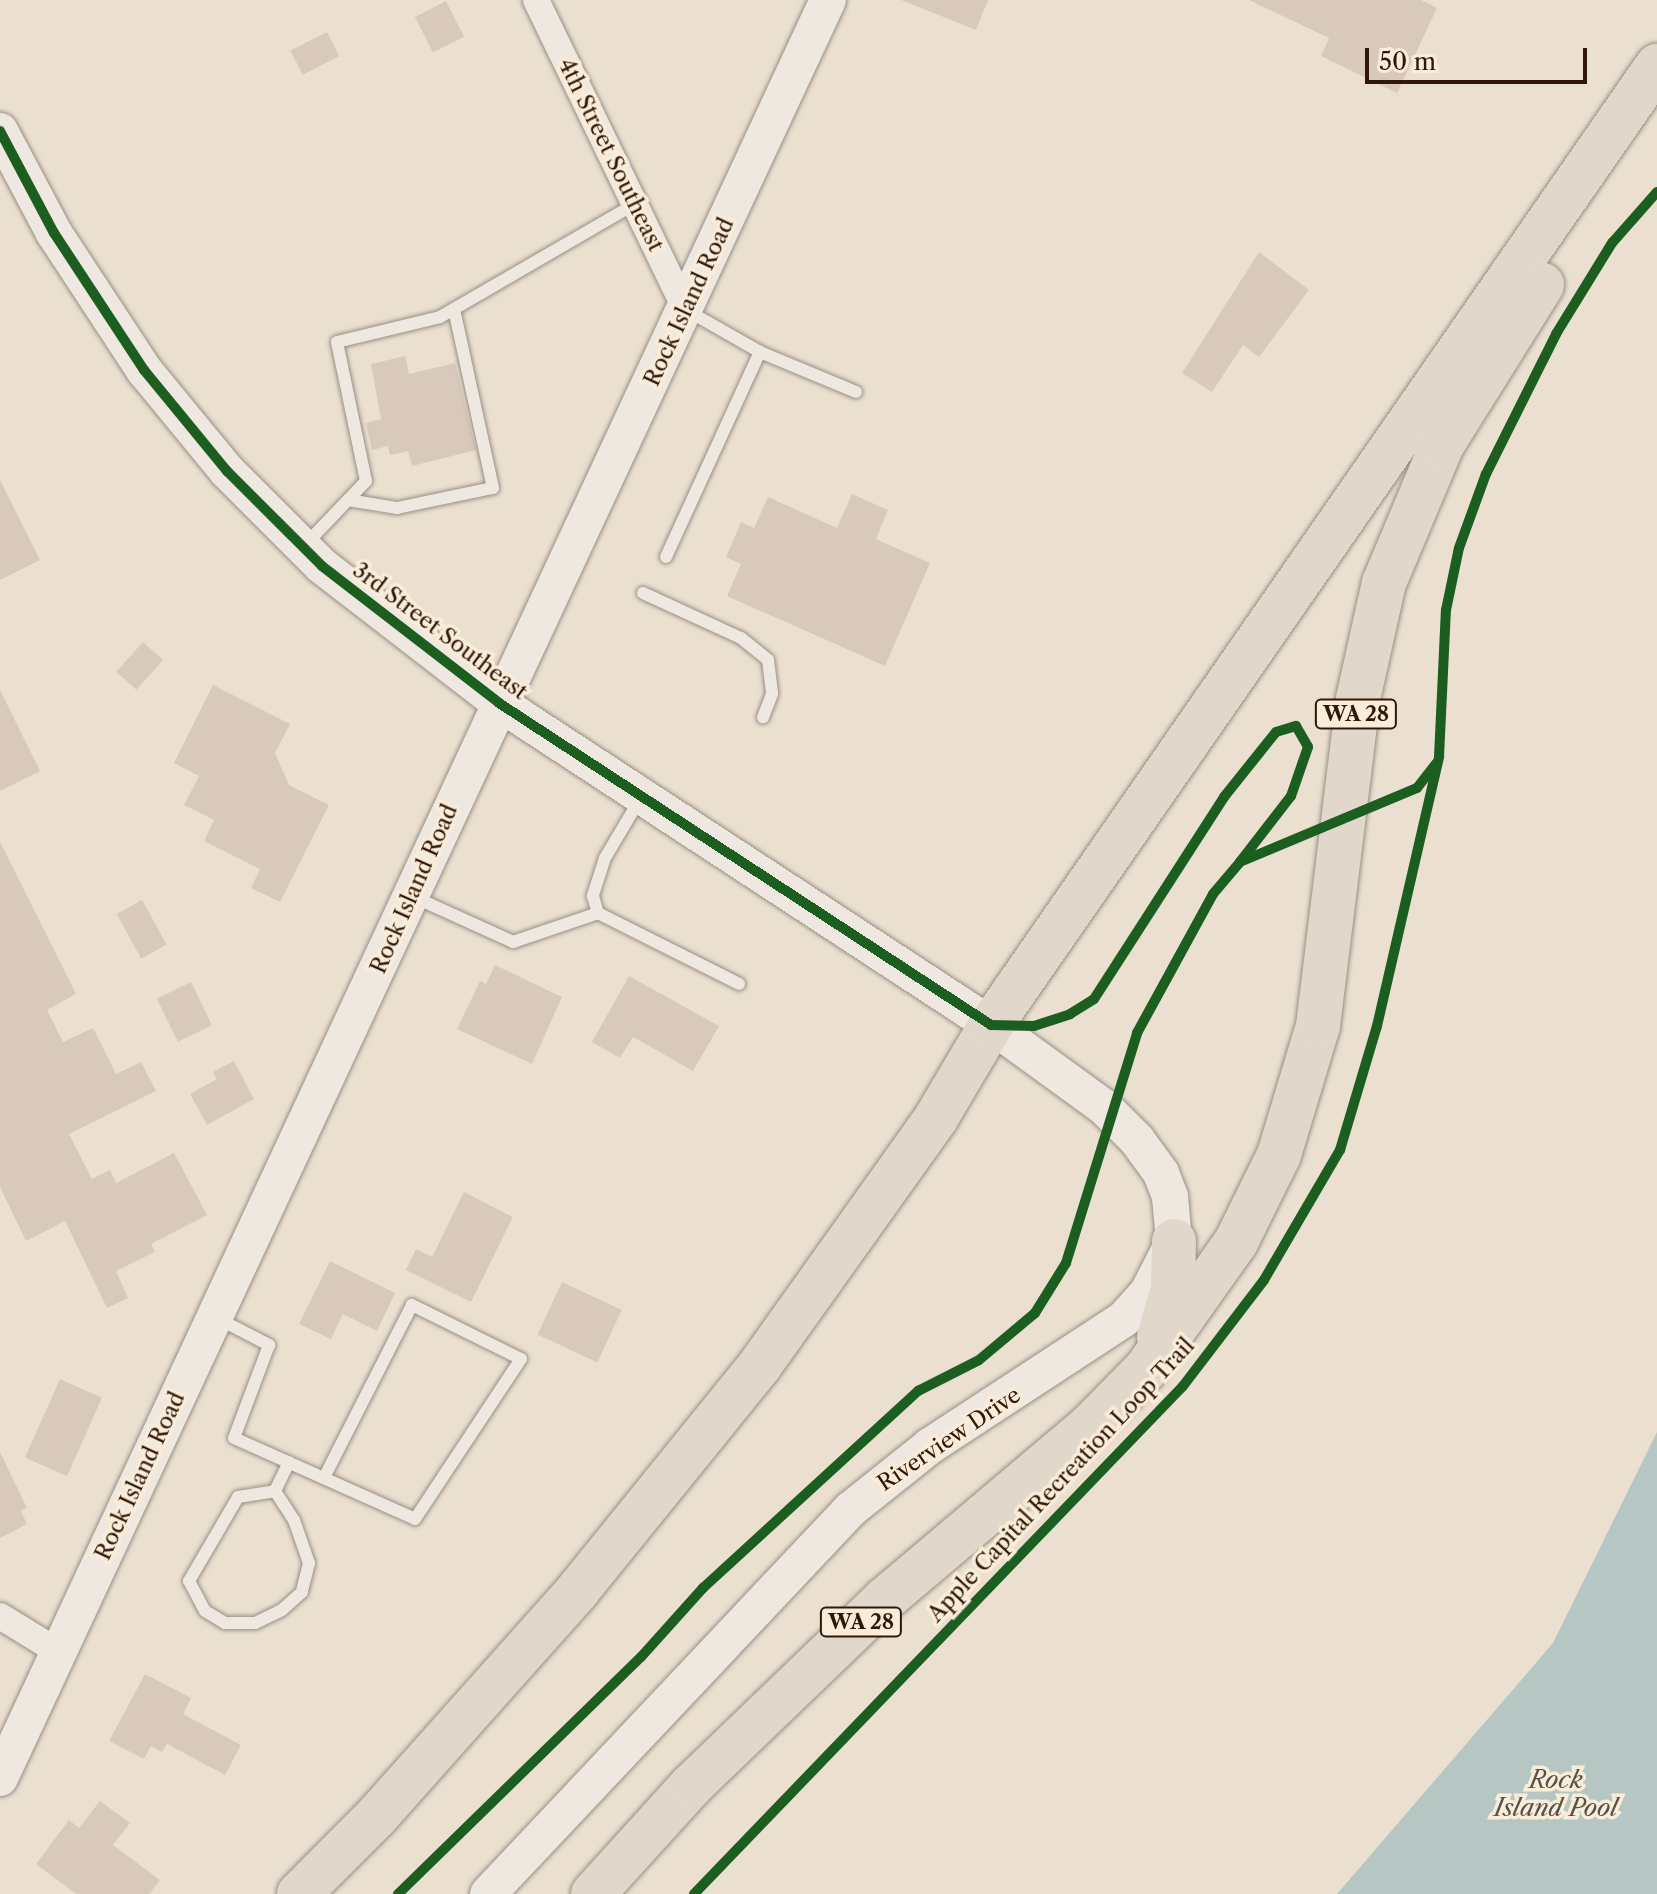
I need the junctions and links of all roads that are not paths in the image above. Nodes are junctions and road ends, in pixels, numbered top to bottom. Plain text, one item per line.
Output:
1 (536, 0) edge
2 (828, 0) edge
3 (1657, 66) edge
4 (1657, 87) edge
5 (0, 131) edge
6 (635, 204) junction
7 (454, 309) junction
8 (686, 310) junction
9 (760, 352) junction
10 (856, 392) dead end
11 (348, 500) junction
12 (303, 548) junction
13 (666, 557) dead end
14 (643, 593) dead end
15 (499, 703) junction
16 (763, 717) dead end
17 (642, 796) junction
18 (411, 896) junction
19 (598, 913) junction
20 (739, 984) dead end
21 (991, 1025) junction
22 (1174, 1241) junction
23 (215, 1317) junction
24 (1146, 1369) junction
25 (289, 1462) junction
26 (324, 1478) junction
27 (275, 1491) junction
28 (0, 1616) edge
29 (57, 1651) junction
30 (0, 1778) edge
31 (299, 1894) edge
32 (488, 1894) edge
33 (593, 1894) edge

1 - 6 street, 4th Street Southeast
2 - 8 main road, Rock Island Road
3 - 21 highway
4 - 24 highway, WA 28
5 - 12 main road, 3rd Street Southeast
6 - 7 lane
6 - 8 street, 4th Street Southeast
7 - 11 lane
7 - 11 lane
8 - 9 lane
8 - 15 main road, Rock Island Road
9 - 10 lane
9 - 13 lane
11 - 12 lane
12 - 15 main road, 3rd Street Southeast
14 - 16 lane
15 - 17 main road, 3rd Street Southeast
15 - 18 main road, Rock Island Road
17 - 19 lane
17 - 21 main road, 3rd Street Southeast
18 - 19 lane
18 - 23 main road, Rock Island Road
19 - 20 lane
21 - 22 main road
21 - 31 highway
22 - 24 highway
22 - 32 main road, Riverview Drive
23 - 25 lane
23 - 29 main road, Rock Island Road
24 - 33 highway, WA 28
25 - 26 lane
25 - 27 lane
26 - 26 lane
27 - 27 lane
28 - 29 street
29 - 30 main road, Rock Island Road

